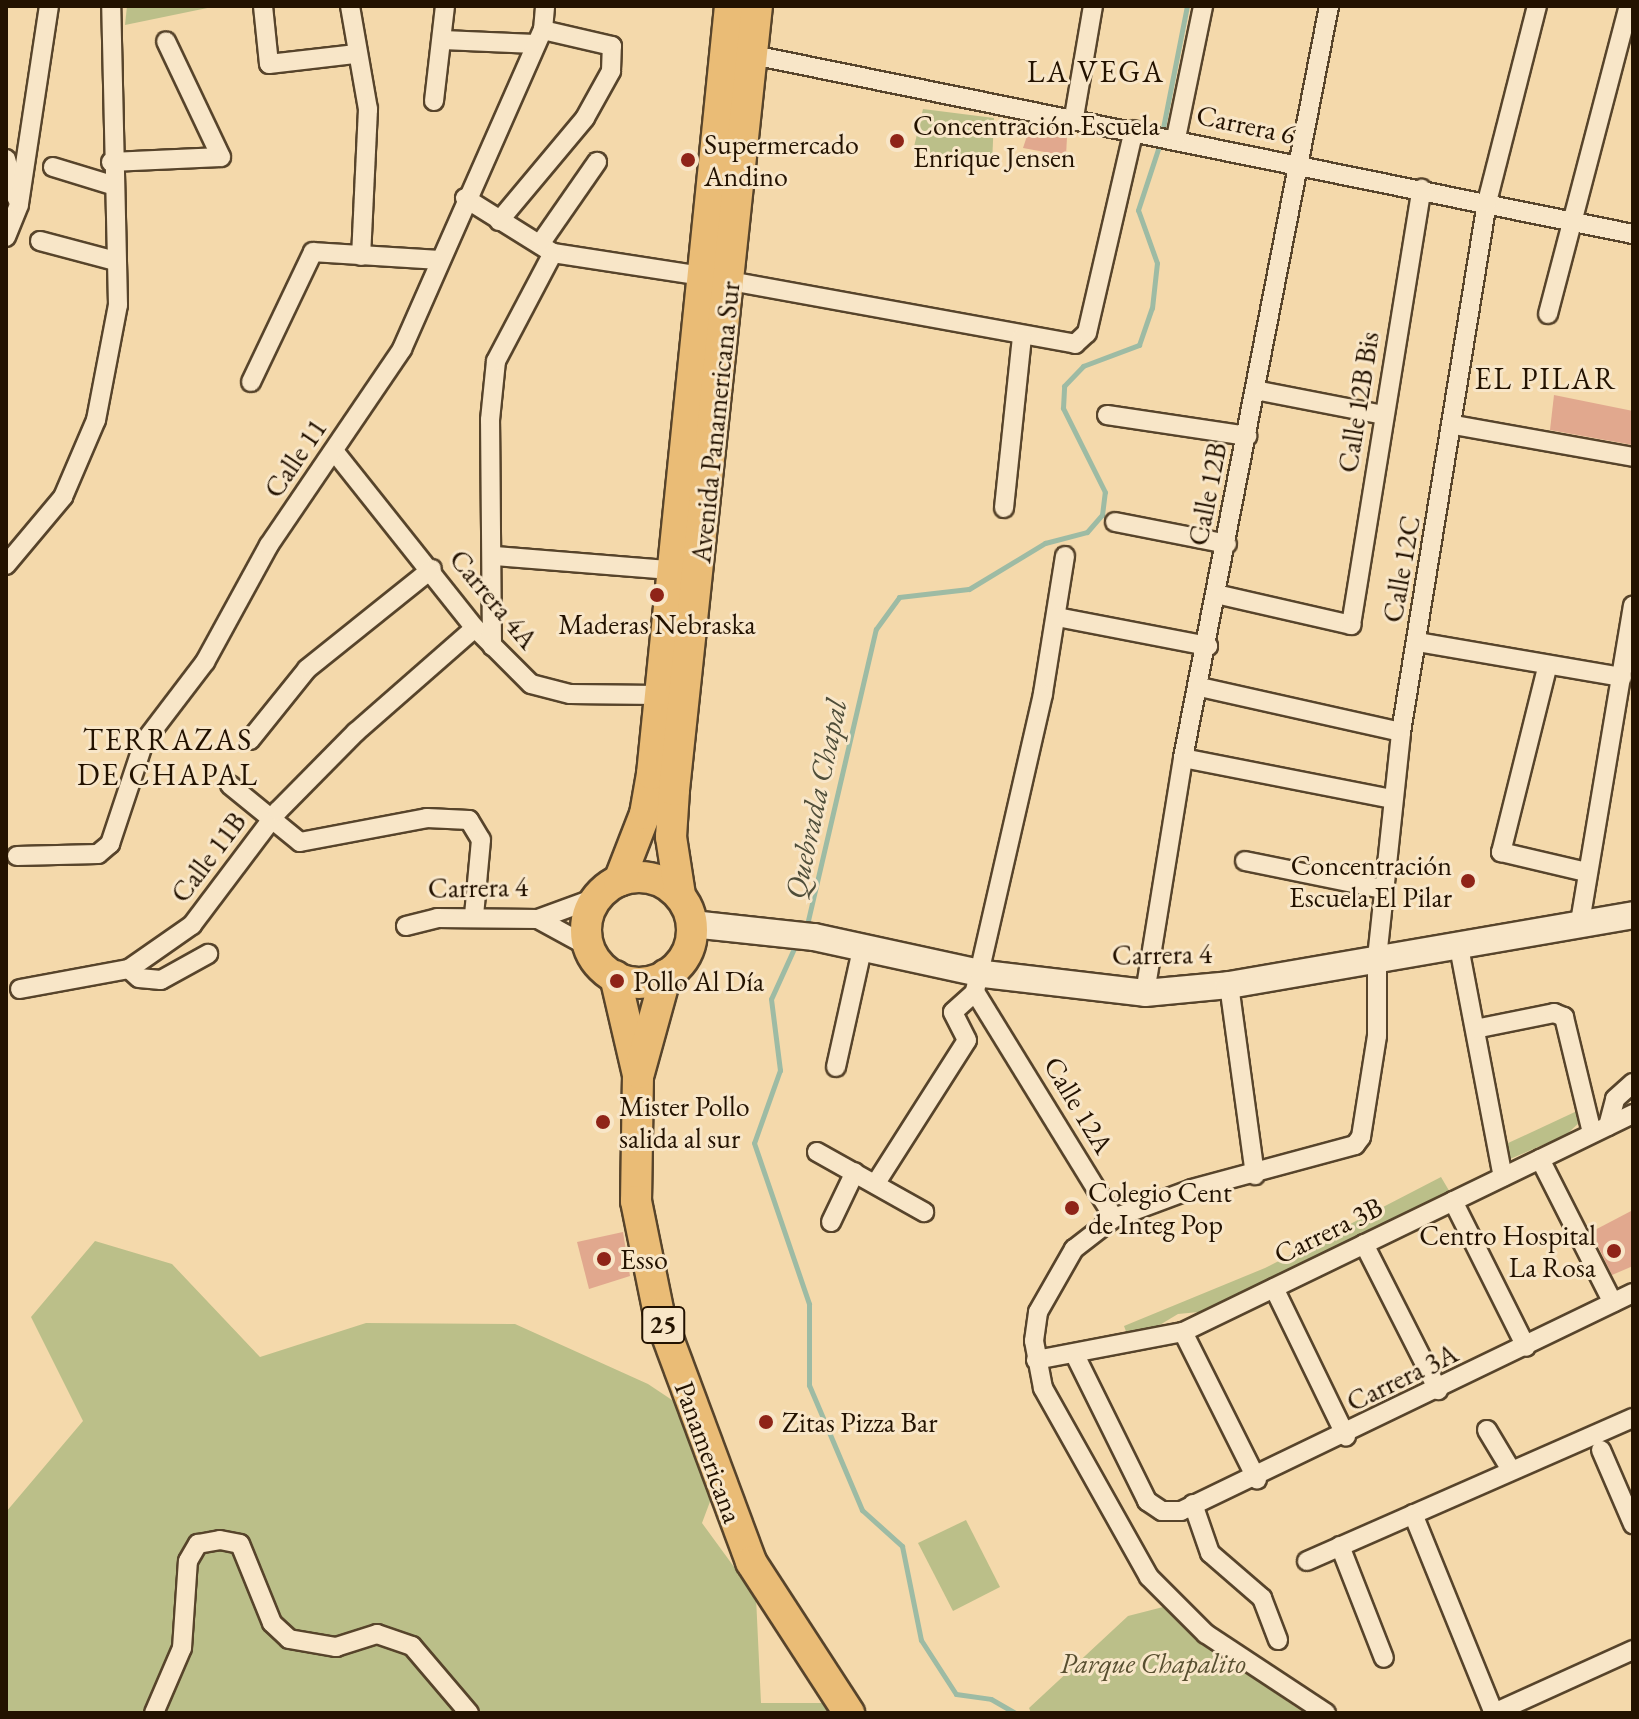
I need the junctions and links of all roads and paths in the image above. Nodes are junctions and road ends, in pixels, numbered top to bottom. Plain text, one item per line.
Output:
1 (49, 6) edge
2 (111, 6) edge
3 (263, 6) edge
4 (350, 6) edge
5 (445, 6) edge
6 (545, 6) edge
7 (730, 6) edge
8 (757, 6) edge
9 (1093, 6) edge
10 (1203, 6) edge
11 (1329, 6) edge
12 (1537, 6) edge
13 (1629, 6) edge
14 (539, 37) junction
15 (443, 40) junction
16 (166, 41) dead end
17 (356, 54) junction
18 (753, 55) junction
19 (434, 101) dead end
20 (1074, 117) junction
21 (1141, 131) junction
22 (1172, 137) junction
23 (6, 159) edge
24 (111, 162) junction
25 (597, 162) dead end
26 (1299, 164) junction
27 (53, 167) dead end
28 (112, 185) junction
29 (1422, 189) junction
30 (465, 198) junction
31 (1487, 202) junction
32 (19, 204) junction
33 (1569, 219) junction
34 (499, 221) junction
35 (1633, 234) edge
36 (6, 237) edge
37 (40, 241) dead end
38 (547, 249) junction
39 (361, 256) junction
40 (439, 260) junction
41 (115, 261) junction
42 (715, 279) junction
43 (1548, 314) dead end
44 (1022, 337) junction
45 (251, 382) dead end
46 (1255, 390) junction
47 (1107, 415) dead end
48 (1384, 415) junction
49 (1454, 425) junction
50 (1247, 436) junction
51 (334, 451) junction
52 (1633, 457) edge
53 (1004, 508) dead end
54 (1115, 522) dead end
55 (1227, 544) junction
56 (495, 556) junction
57 (1065, 556) dead end
58 (6, 565) edge
59 (432, 569) junction
60 (670, 570) junction
61 (1216, 594) junction
62 (1632, 610) edge
63 (1057, 617) junction
64 (475, 628) junction
65 (1417, 642) junction
66 (492, 646) junction
67 (1208, 646) junction
68 (1547, 668) junction
69 (1622, 677) junction
70 (1200, 687) junction
71 (658, 695) junction
72 (1624, 718) edge
73 (1401, 732) junction
74 (250, 740) dead end
75 (1183, 758) junction
76 (230, 785) dead end
77 (1392, 799) junction
78 (272, 819) junction
79 (17, 856) dead end
80 (1245, 861) dead end
81 (1586, 872) junction
82 (609, 889) junction
83 (1383, 889) junction
84 (680, 895) junction
85 (1633, 915) edge
86 (474, 916) junction
87 (538, 919) junction
88 (692, 924) junction
89 (406, 926) dead end
90 (1579, 928) junction
91 (589, 947) junction
92 (1459, 947) junction
93 (862, 950) junction
94 (208, 954) dead end
95 (1377, 958) junction
96 (129, 969) junction
97 (666, 975) junction
98 (615, 976) junction
99 (979, 983) junction
100 (1229, 985) junction
101 (20, 989) dead end
102 (1145, 993) junction
103 (1475, 1029) junction
104 (836, 1067) dead end
105 (638, 1075) junction
106 (1633, 1083) edge
107 (1633, 1114) edge
108 (1600, 1129) junction
109 (817, 1152) dead end
110 (1540, 1159) junction
111 (855, 1172) junction
112 (1255, 1175) junction
113 (1503, 1177) junction
114 (876, 1183) junction
115 (1453, 1201) junction
116 (924, 1212) dead end
117 (1114, 1218) junction
118 (831, 1222) dead end
119 (1364, 1244) junction
120 (1274, 1288) junction
121 (1633, 1293) edge
122 (1613, 1303) junction
123 (1183, 1332) junction
124 (1526, 1347) junction
125 (1035, 1351) junction
126 (1075, 1355) junction
127 (1438, 1390) junction
128 (1633, 1418) edge
129 (1487, 1430) dead end
130 (1346, 1436) junction
131 (1601, 1450) dead end
132 (1508, 1465) dead end
133 (1257, 1480) junction
134 (1193, 1504) junction
135 (1413, 1514) junction
136 (1633, 1524) edge
137 (1340, 1546) junction
138 (1307, 1561) dead end
139 (1278, 1640) dead end
140 (1633, 1650) edge
141 (1384, 1658) dead end
142 (154, 1713) edge
143 (469, 1713) edge
144 (849, 1713) edge
145 (1324, 1713) edge
146 (1494, 1713) edge

1 - 32 street
2 - 24 street
3 - 17 street
4 - 17 street
5 - 15 street
6 - 14 street, Calle 11
7 - 42 main road, Avenida Panamericana Sur
8 - 18 main road, Avenida Panamericana Sur
9 - 20 street
10 - 22 street
11 - 26 street, Calle 12B
12 - 31 street, Calle 12C
13 - 33 street
14 - 15 street
14 - 30 street, Calle 11
14 - 34 street
15 - 19 street
16 - 24 street
17 - 39 street
18 - 20 street, Carrera 6
18 - 42 main road, Avenida Panamericana Sur
20 - 21 street, Carrera 6
21 - 22 street, Carrera 6
21 - 44 street
22 - 26 street, Carrera 6
23 - 32 street
24 - 28 street
25 - 38 street
26 - 29 street, Carrera 6
26 - 46 street, Calle 12B
27 - 28 street
28 - 41 street
29 - 31 street, Carrera 6
29 - 48 street, Calle 12B Bis
30 - 34 street
30 - 40 street, Calle 11
31 - 33 street, Carrera 6
31 - 49 street, Calle 12C
32 - 36 street
33 - 35 street, Carrera 6
33 - 43 street
34 - 38 street
37 - 41 street
38 - 42 street
38 - 56 street
39 - 40 street
39 - 45 street
40 - 51 street, Calle 11
41 - 58 street
42 - 44 street
42 - 60 main road, Avenida Panamericana Sur
42 - 84 main road, Avenida Panamericana Sur
44 - 53 street
46 - 48 street
46 - 50 street, Calle 12B
47 - 50 street
48 - 61 street, Calle 12B Bis
49 - 52 street
49 - 65 street, Calle 12C
50 - 55 street, Calle 12B
51 - 59 street, Carrera 4A
51 - 79 street, Calle 11
54 - 55 street
55 - 61 street, Calle 12B
56 - 60 street
56 - 66 street
57 - 63 street
59 - 64 street, Carrera 4A
59 - 74 street
60 - 71 main road, Avenida Panamericana Sur
61 - 67 street, Calle 12B
62 - 69 street
63 - 67 street
63 - 99 street
64 - 66 street, Carrera 4A
64 - 78 street, Calle 11B
65 - 68 street
65 - 73 street, Calle 12C
66 - 71 street, Carrera 4A
67 - 70 street, Calle 12B
68 - 69 street
68 - 81 street
69 - 72 street
70 - 73 street
70 - 75 street, Calle 12B
71 - 82 main road, Avenida Panamericana Sur
72 - 81 street
73 - 77 street, Calle 12C
75 - 77 street
75 - 102 street, Calle 12B
76 - 78 street
77 - 83 street, Calle 12C
78 - 86 street
78 - 96 street, Calle 11B
80 - 83 street
81 - 90 street
82 - 84 main road
82 - 87 street, Carrera 4
82 - 91 main road
83 - 95 street, Calle 12C
84 - 88 main road
85 - 90 street, Carrera 4
86 - 87 street, Carrera 4
86 - 89 street, Carrera 4
87 - 91 street
88 - 93 street, Carrera 4
88 - 97 main road
90 - 92 street, Carrera 4
91 - 98 main road
92 - 95 street, Carrera 4
92 - 103 street
93 - 99 street, Carrera 4
93 - 104 street
94 - 96 street
95 - 100 street, Carrera 4
95 - 112 street, Calle 12C
96 - 101 street, Calle 11B
97 - 98 main road
97 - 105 main road
98 - 105 main road, Panamericana / 25
99 - 102 street, Carrera 4
99 - 114 street
99 - 117 street, Calle 12A
100 - 102 street, Carrera 4
100 - 112 street
103 - 108 street
103 - 113 street
105 - 144 main road, Panamericana / 25
106 - 108 street
107 - 108 street, Carrera 3B
108 - 110 street, Carrera 3B
109 - 111 street
110 - 113 street, Carrera 3B
110 - 122 street
111 - 114 street
111 - 118 street
112 - 117 street
113 - 115 street, Carrera 3B
114 - 116 street
115 - 119 street, Carrera 3B
115 - 124 street
117 - 125 street
119 - 120 street, Carrera 3B
119 - 127 street
120 - 123 street, Carrera 3B
120 - 130 street
121 - 122 street, Carrera 3A
122 - 124 street, Carrera 3A
123 - 126 street, Carrera 3B
123 - 133 street
124 - 127 street, Carrera 3A
125 - 126 street, Carrera 3B
125 - 145 street
126 - 134 street, Carrera 3A
127 - 130 street, Carrera 3A
128 - 135 street
129 - 132 street
130 - 133 street, Carrera 3A
131 - 136 street
133 - 134 street, Carrera 3A
134 - 139 street
135 - 137 street
135 - 146 street
137 - 138 street
137 - 141 street
140 - 146 street
142 - 143 street

